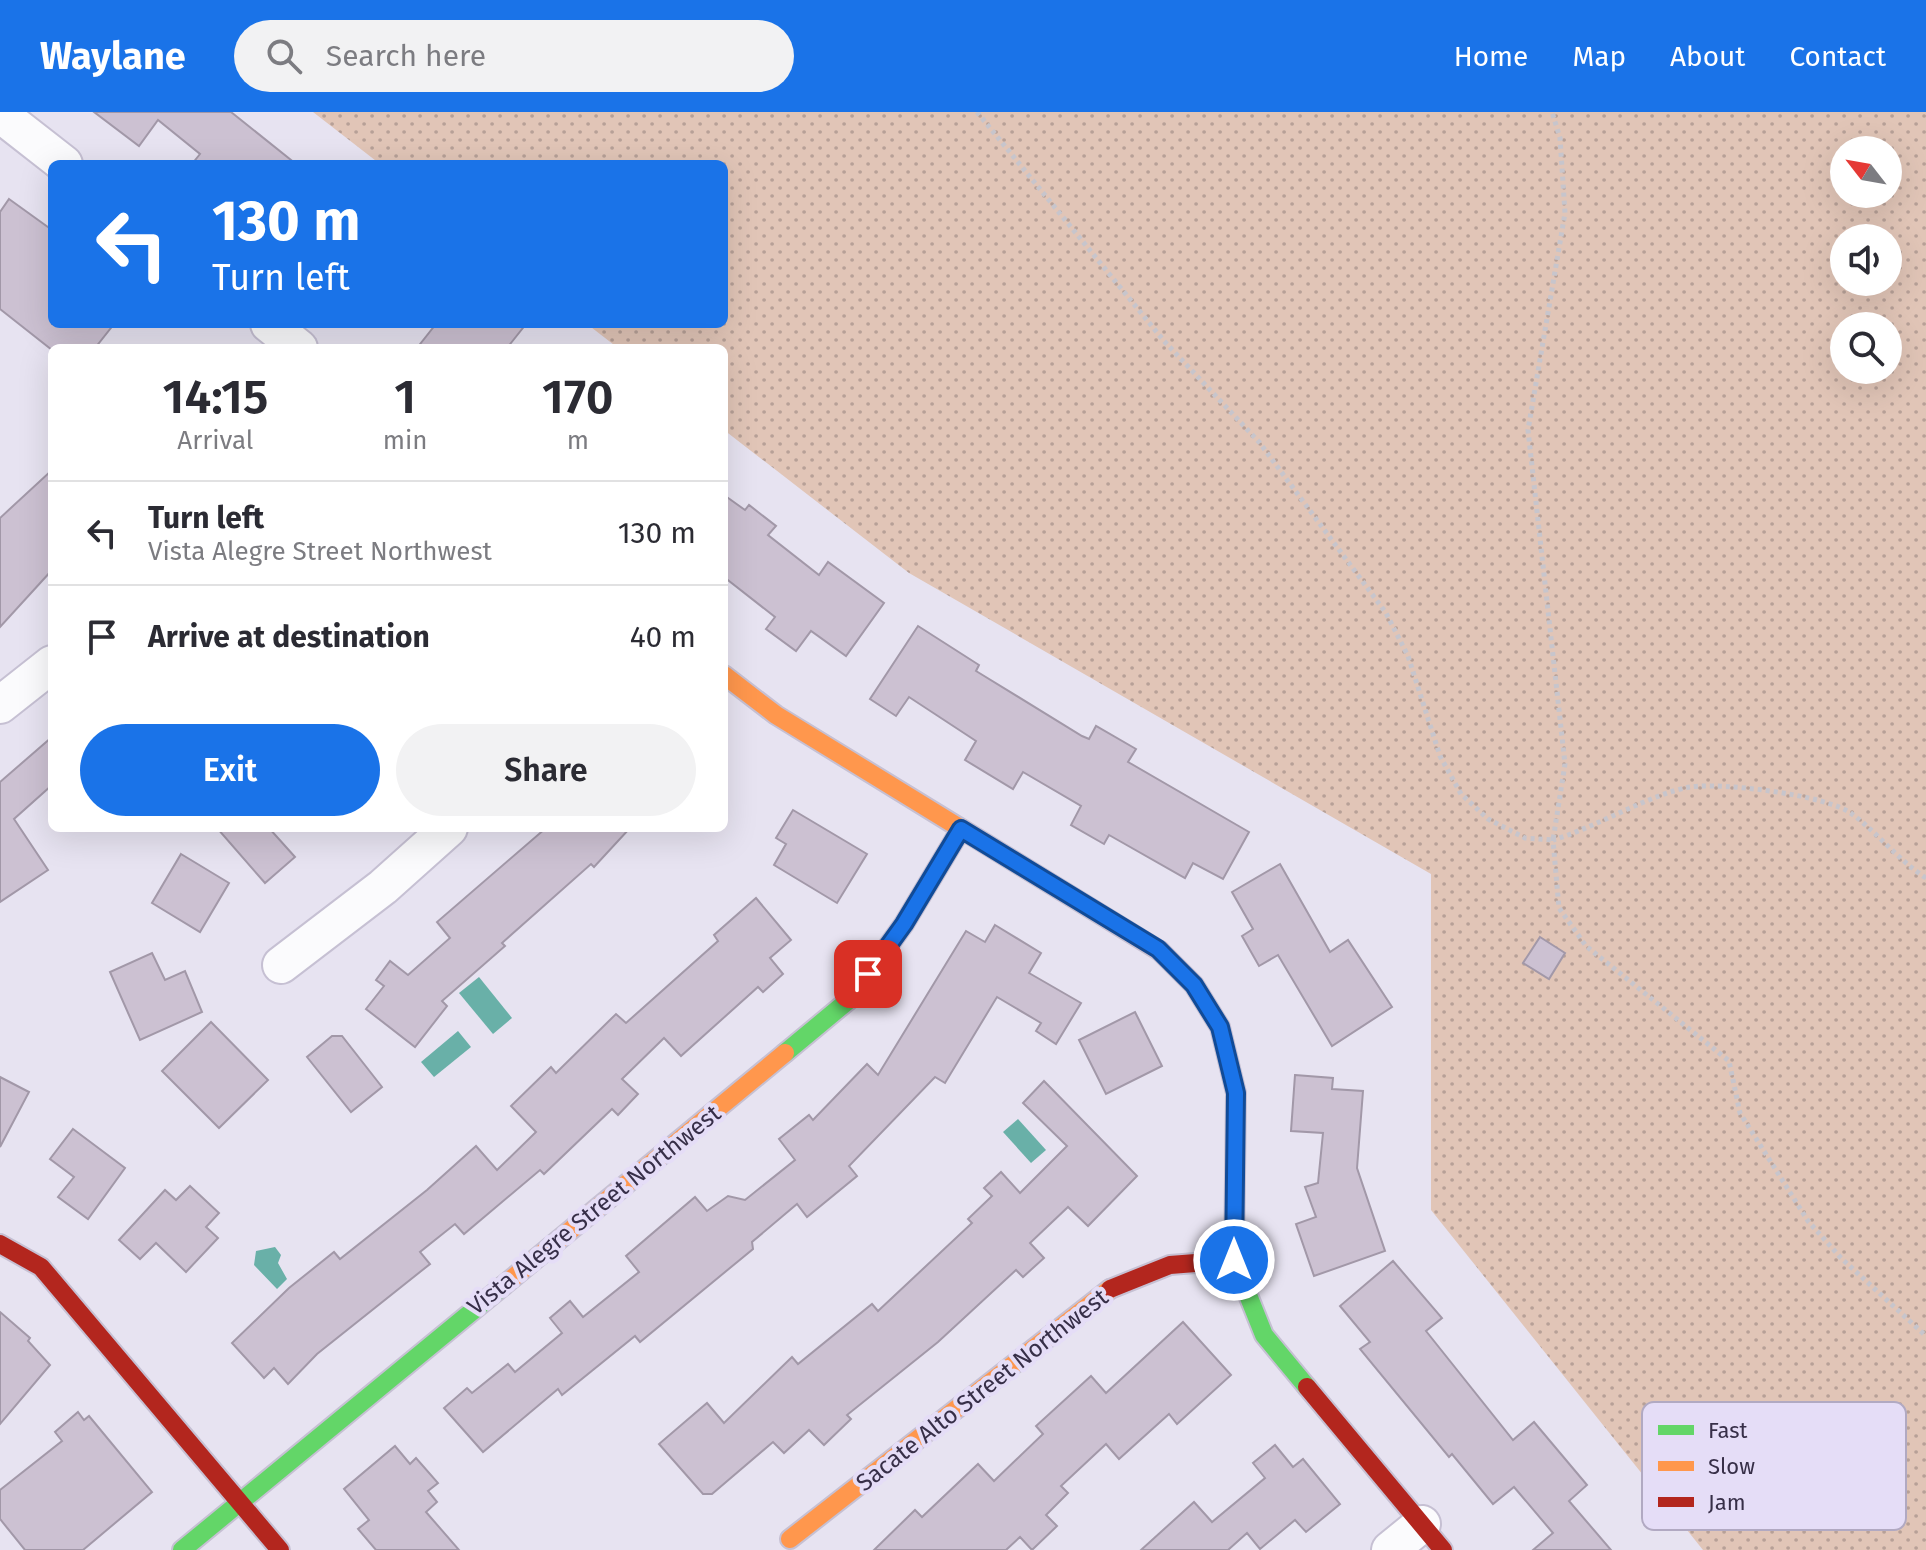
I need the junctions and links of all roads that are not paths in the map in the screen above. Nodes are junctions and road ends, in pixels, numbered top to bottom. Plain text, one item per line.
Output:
1 (0, 114) edge
2 (59, 160) edge
3 (274, 328) edge
4 (294, 344) edge
5 (48, 667) edge
6 (728, 678) edge
7 (0, 705) edge
8 (961, 829) junction
9 (445, 832) edge
10 (281, 965) dead end
11 (0, 1244) edge
12 (1234, 1260) junction
13 (240, 1501) junction
14 (1432, 1537) edge
15 (790, 1539) dead end
16 (182, 1550) edge
17 (280, 1550) edge
18 (1390, 1550) edge

1 - 2 street
3 - 4 street
5 - 7 street
6 - 8 street
8 - 12 street
8 - 13 street, Vista Alegre Street Northwest
9 - 10 street
11 - 13 street
12 - 14 street
12 - 15 street, Sacate Alto Street Northwest
13 - 16 street, Vista Alegre Street Northwest
13 - 17 street
14 - 18 street

